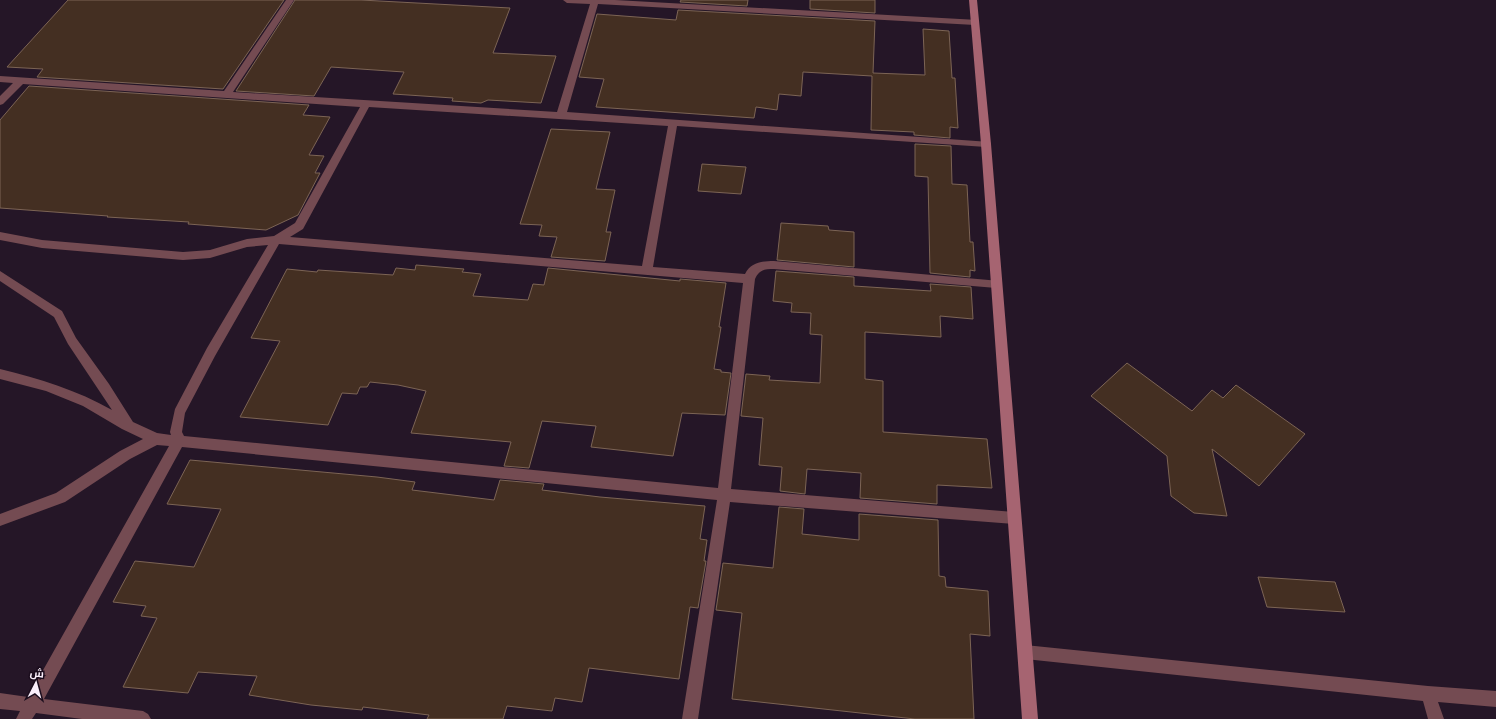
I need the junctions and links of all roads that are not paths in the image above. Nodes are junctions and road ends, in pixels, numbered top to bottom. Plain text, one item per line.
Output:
1 (290, 0) edge
2 (567, 0) edge
3 (973, 0) edge
4 (595, 1) edge
5 (975, 22) junction
6 (0, 78) edge
7 (21, 80) junction
8 (226, 94) junction
9 (0, 102) edge
10 (366, 104) junction
11 (561, 115) junction
12 (674, 123) junction
13 (986, 144) junction
14 (0, 236) edge
15 (276, 240) junction
16 (647, 271) junction
17 (0, 275) edge
18 (749, 279) junction
19 (996, 284) junction
20 (0, 374) edge
21 (129, 426) junction
22 (156, 439) junction
23 (179, 441) junction
24 (724, 495) junction
25 (1014, 518) junction
26 (0, 520) edge
27 (1025, 652) junction
28 (1428, 694) junction
29 (1496, 700) edge
30 (0, 701) edge
31 (28, 712) edge
32 (143, 719) edge
33 (690, 719) edge
34 (1030, 719) edge
35 (1436, 719) edge

1 - 8 street
2 - 4 street
3 - 5 street
4 - 5 street
4 - 11 street
5 - 13 street
6 - 7 street
7 - 8 street
7 - 9 street
8 - 10 street
10 - 11 street
10 - 15 street
11 - 12 street
12 - 13 street
12 - 16 street
13 - 19 street
14 - 15 street
15 - 16 street
15 - 23 street
16 - 18 street
17 - 21 street
18 - 19 street
18 - 24 street
19 - 25 street
20 - 21 street
21 - 22 street
22 - 23 street
22 - 26 street
23 - 24 street
23 - 31 street
24 - 25 street
24 - 33 street
25 - 27 street
27 - 28 street
27 - 34 street
28 - 29 street
28 - 35 street
30 - 31 street
31 - 32 street

